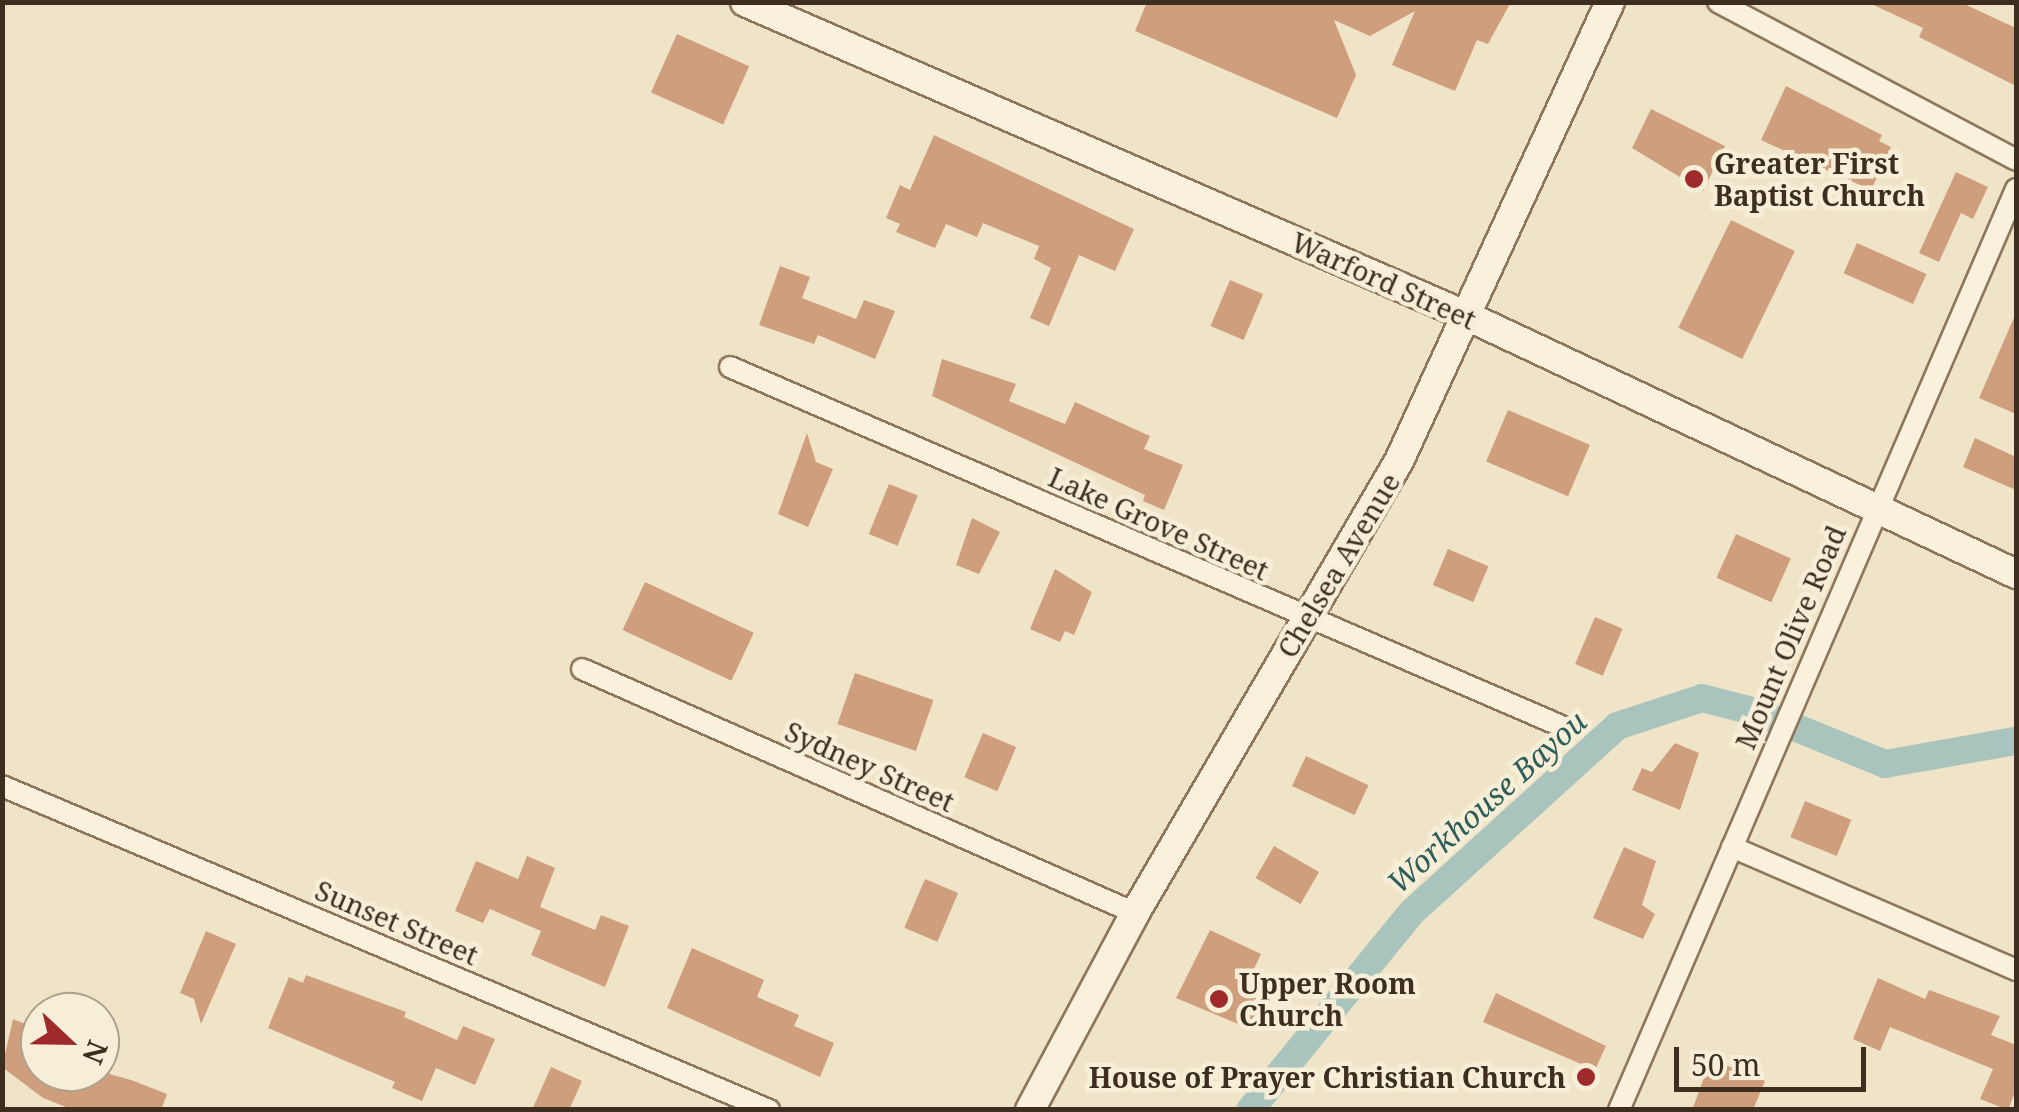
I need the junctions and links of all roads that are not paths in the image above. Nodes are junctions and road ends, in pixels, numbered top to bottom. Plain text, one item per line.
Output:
1 (744, 2) edge
2 (1610, 2) edge
3 (1718, 2) edge
4 (2016, 160) edge
5 (2016, 189) edge
6 (1468, 316) junction
7 (730, 366) dead end
8 (1874, 508) junction
9 (2016, 574) edge
10 (1306, 617) junction
11 (582, 669) dead end
12 (1566, 728) dead end
13 (2, 786) edge
14 (1732, 847) junction
15 (1135, 913) junction
16 (2016, 970) edge
17 (769, 1110) edge
18 (1030, 1110) edge
19 (1619, 1110) edge

1 - 6 main road, Warford Street
2 - 6 main road, Chelsea Avenue
3 - 4 street
5 - 8 street, Mount Olive Road
6 - 8 main road, Warford Street
6 - 10 main road, Chelsea Avenue
7 - 10 street, Lake Grove Street
8 - 9 main road, Warford Street
8 - 14 street, Mount Olive Road
10 - 12 street, Lake Grove Street
10 - 15 main road, Chelsea Avenue
11 - 15 street, Sydney Street
13 - 17 street, Sunset Street
14 - 16 street
14 - 19 street, Mount Olive Road
15 - 18 main road, Chelsea Avenue

